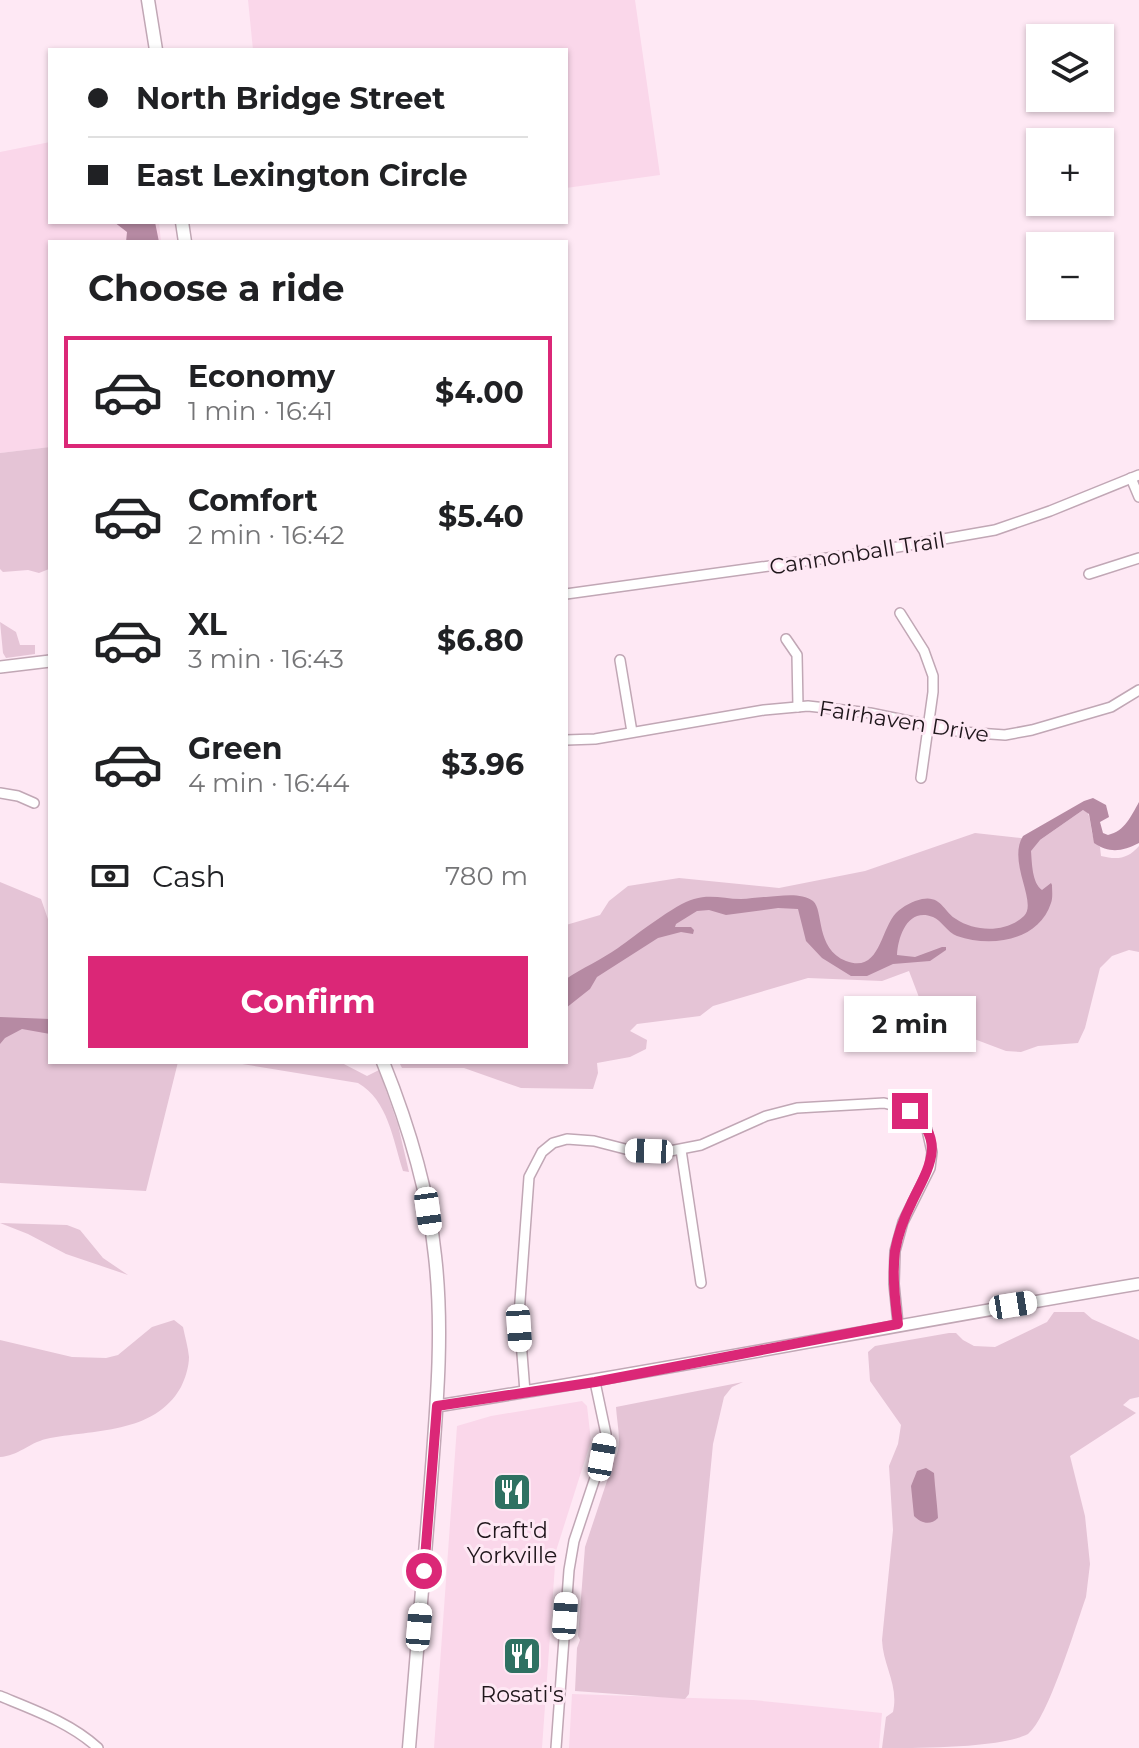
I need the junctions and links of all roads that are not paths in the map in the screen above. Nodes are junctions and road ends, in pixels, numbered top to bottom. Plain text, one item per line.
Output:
1 (148, 0) edge
2 (156, 48) edge
3 (1135, 476) edge
4 (1139, 497) edge
5 (1139, 558) edge
6 (1089, 574) dead end
7 (568, 594) edge
8 (900, 613) dead end
9 (786, 639) dead end
10 (620, 660) dead end
11 (48, 661) edge
12 (0, 667) edge
13 (1139, 690) edge
14 (798, 707) junction
15 (926, 725) junction
16 (632, 732) junction
17 (568, 740) edge
18 (921, 778) dead end
19 (0, 793) edge
20 (34, 803) dead end
21 (384, 1064) edge
22 (681, 1150) junction
23 (701, 1283) dead end
24 (1139, 1284) edge
25 (898, 1324) junction
26 (595, 1382) junction
27 (525, 1392) junction
28 (437, 1406) junction
29 (0, 1696) edge
30 (98, 1748) edge
31 (409, 1748) edge
32 (556, 1748) edge

1 - 2 highway
3 - 4 street
3 - 7 street, Cannonball Trail
5 - 6 street
8 - 15 street
9 - 14 street
10 - 16 street
11 - 12 main road
13 - 15 street, Fairhaven Drive
14 - 15 street, Fairhaven Drive
14 - 16 street, Fairhaven Drive
15 - 18 street
16 - 17 street, Fairhaven Drive
19 - 20 street
21 - 28 highway
22 - 23 street
22 - 25 street
22 - 27 street
24 - 25 main road
25 - 26 main road
26 - 27 main road
26 - 32 street
27 - 28 main road
28 - 31 highway
29 - 30 street

